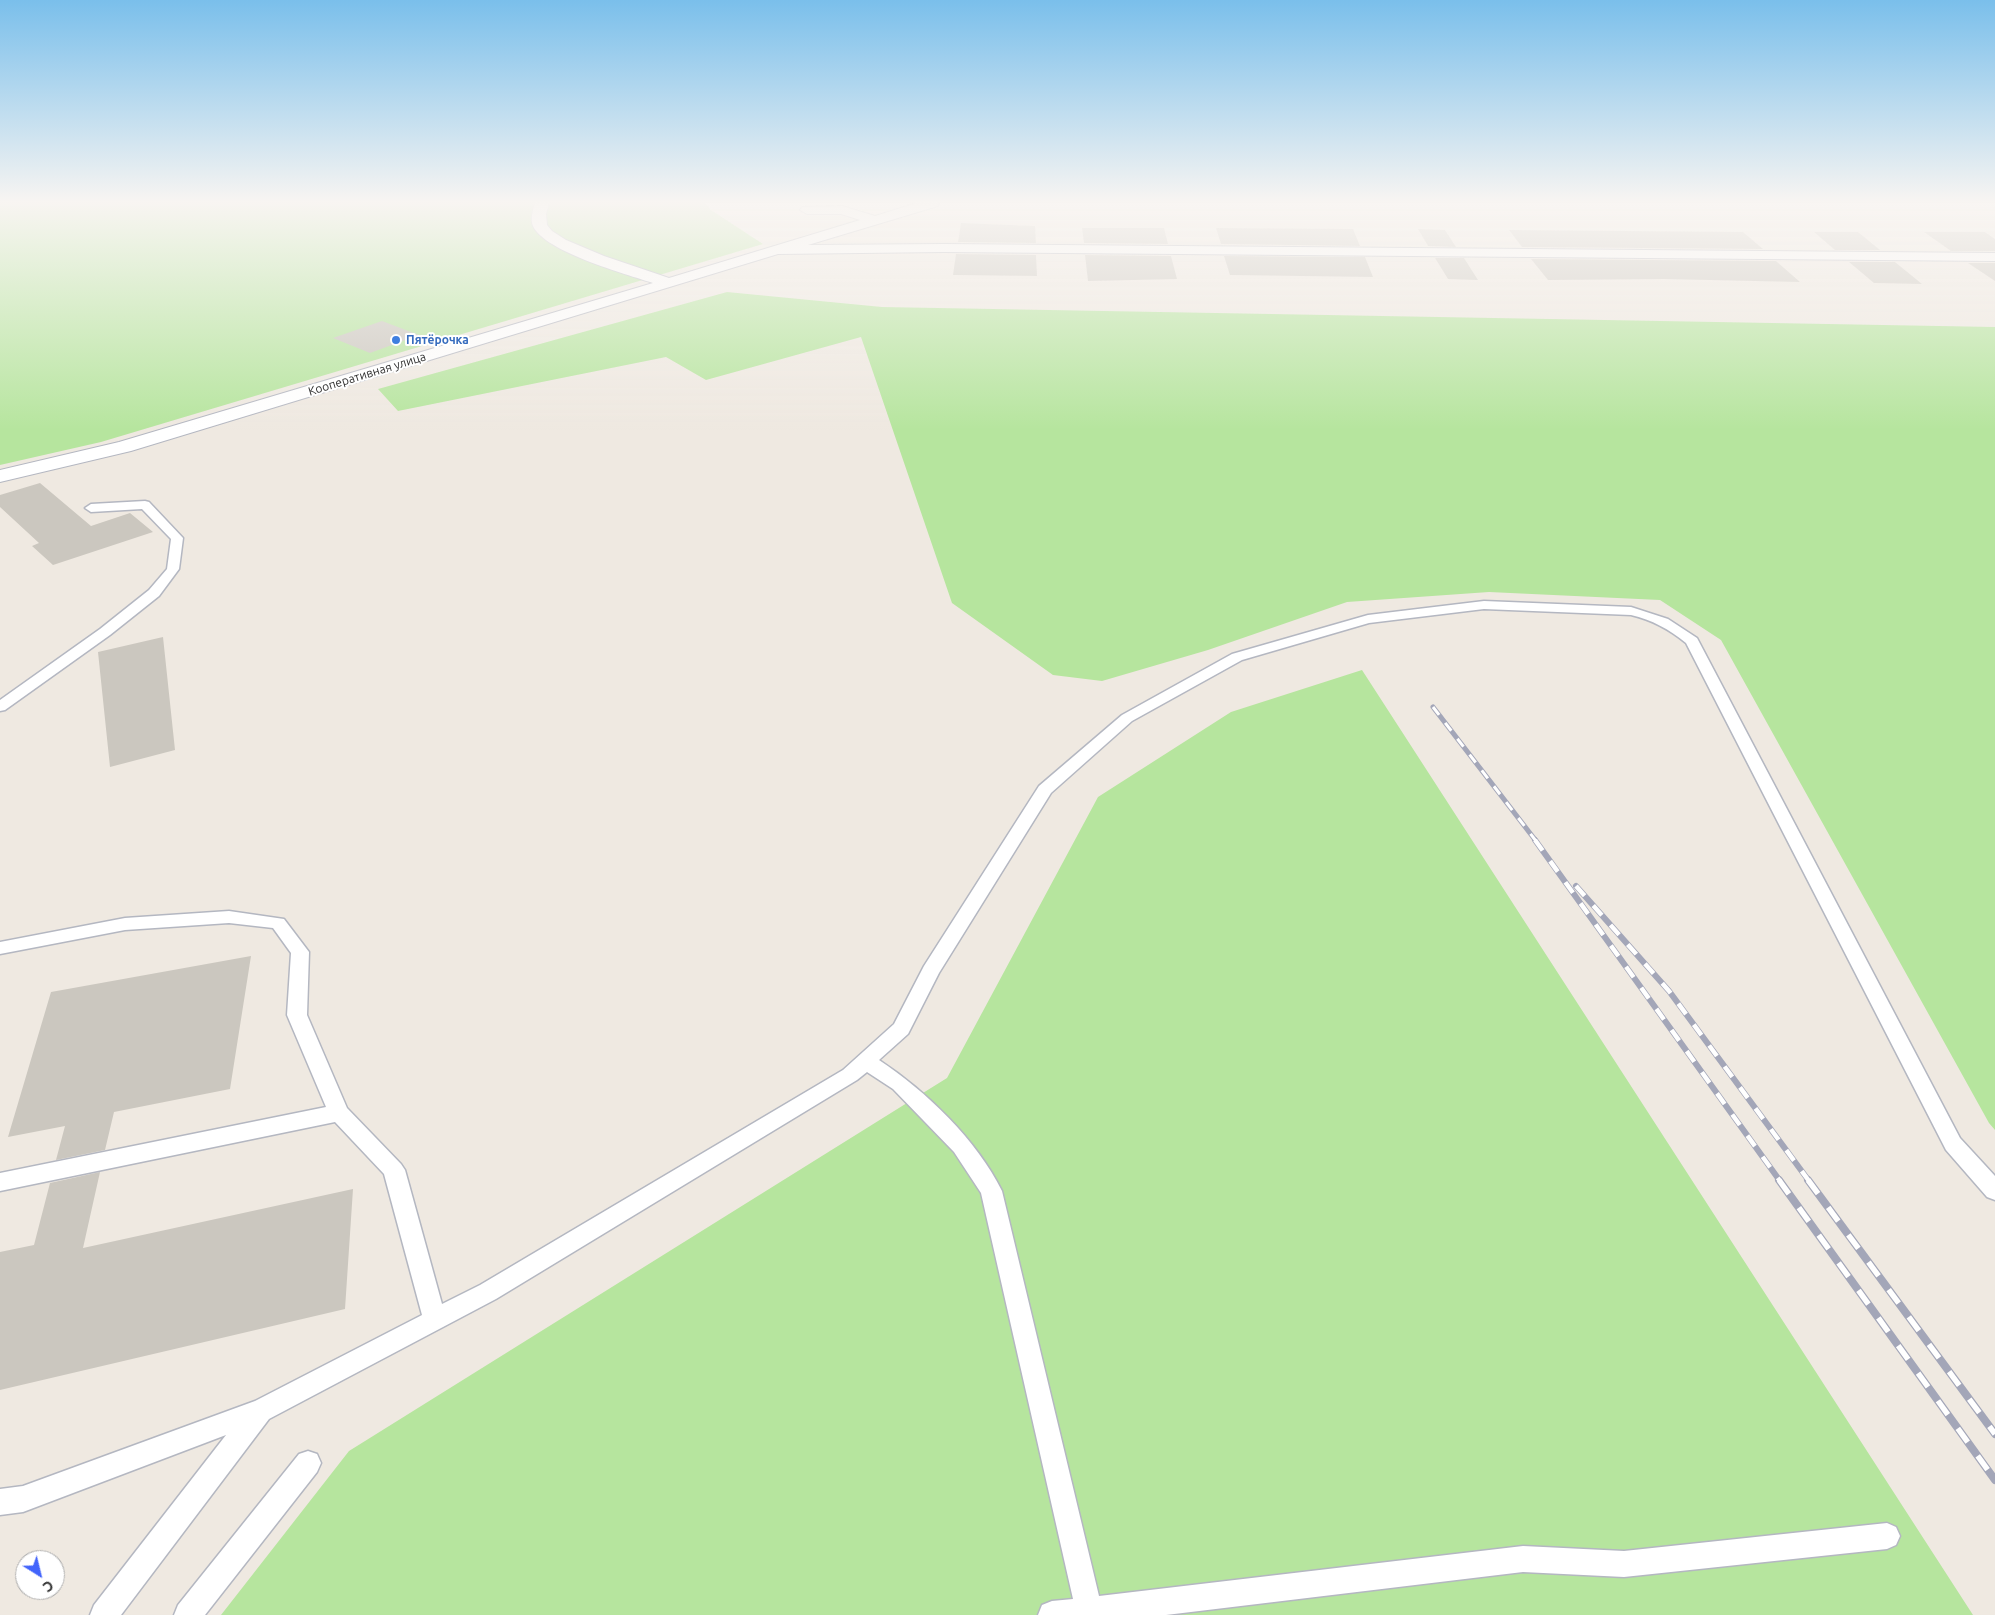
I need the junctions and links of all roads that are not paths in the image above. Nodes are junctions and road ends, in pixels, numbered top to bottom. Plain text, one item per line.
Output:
1 (656, 278) edge
2 (685, 278) edge
3 (670, 283) junction
4 (0, 476) edge
5 (91, 508) dead end
6 (0, 707) edge
7 (0, 948) edge
8 (866, 1061) junction
9 (339, 1113) junction
10 (0, 1182) edge
11 (1995, 1190) edge
12 (435, 1319) junction
13 (260, 1411) junction
14 (308, 1463) dead end
15 (0, 1502) edge
16 (1887, 1536) dead end
17 (1090, 1613) edge
18 (104, 1615) edge
19 (188, 1615) edge
20 (1052, 1615) edge

1 - 3 street
2 - 3 street, Кооперативная улица
3 - 4 street, Кооперативная улица
5 - 6 lane
7 - 9 lane
8 - 11 lane
8 - 12 lane
8 - 17 lane
9 - 10 lane
9 - 12 lane
12 - 13 lane
13 - 15 lane
13 - 18 lane
14 - 19 lane
16 - 17 lane
17 - 20 lane

